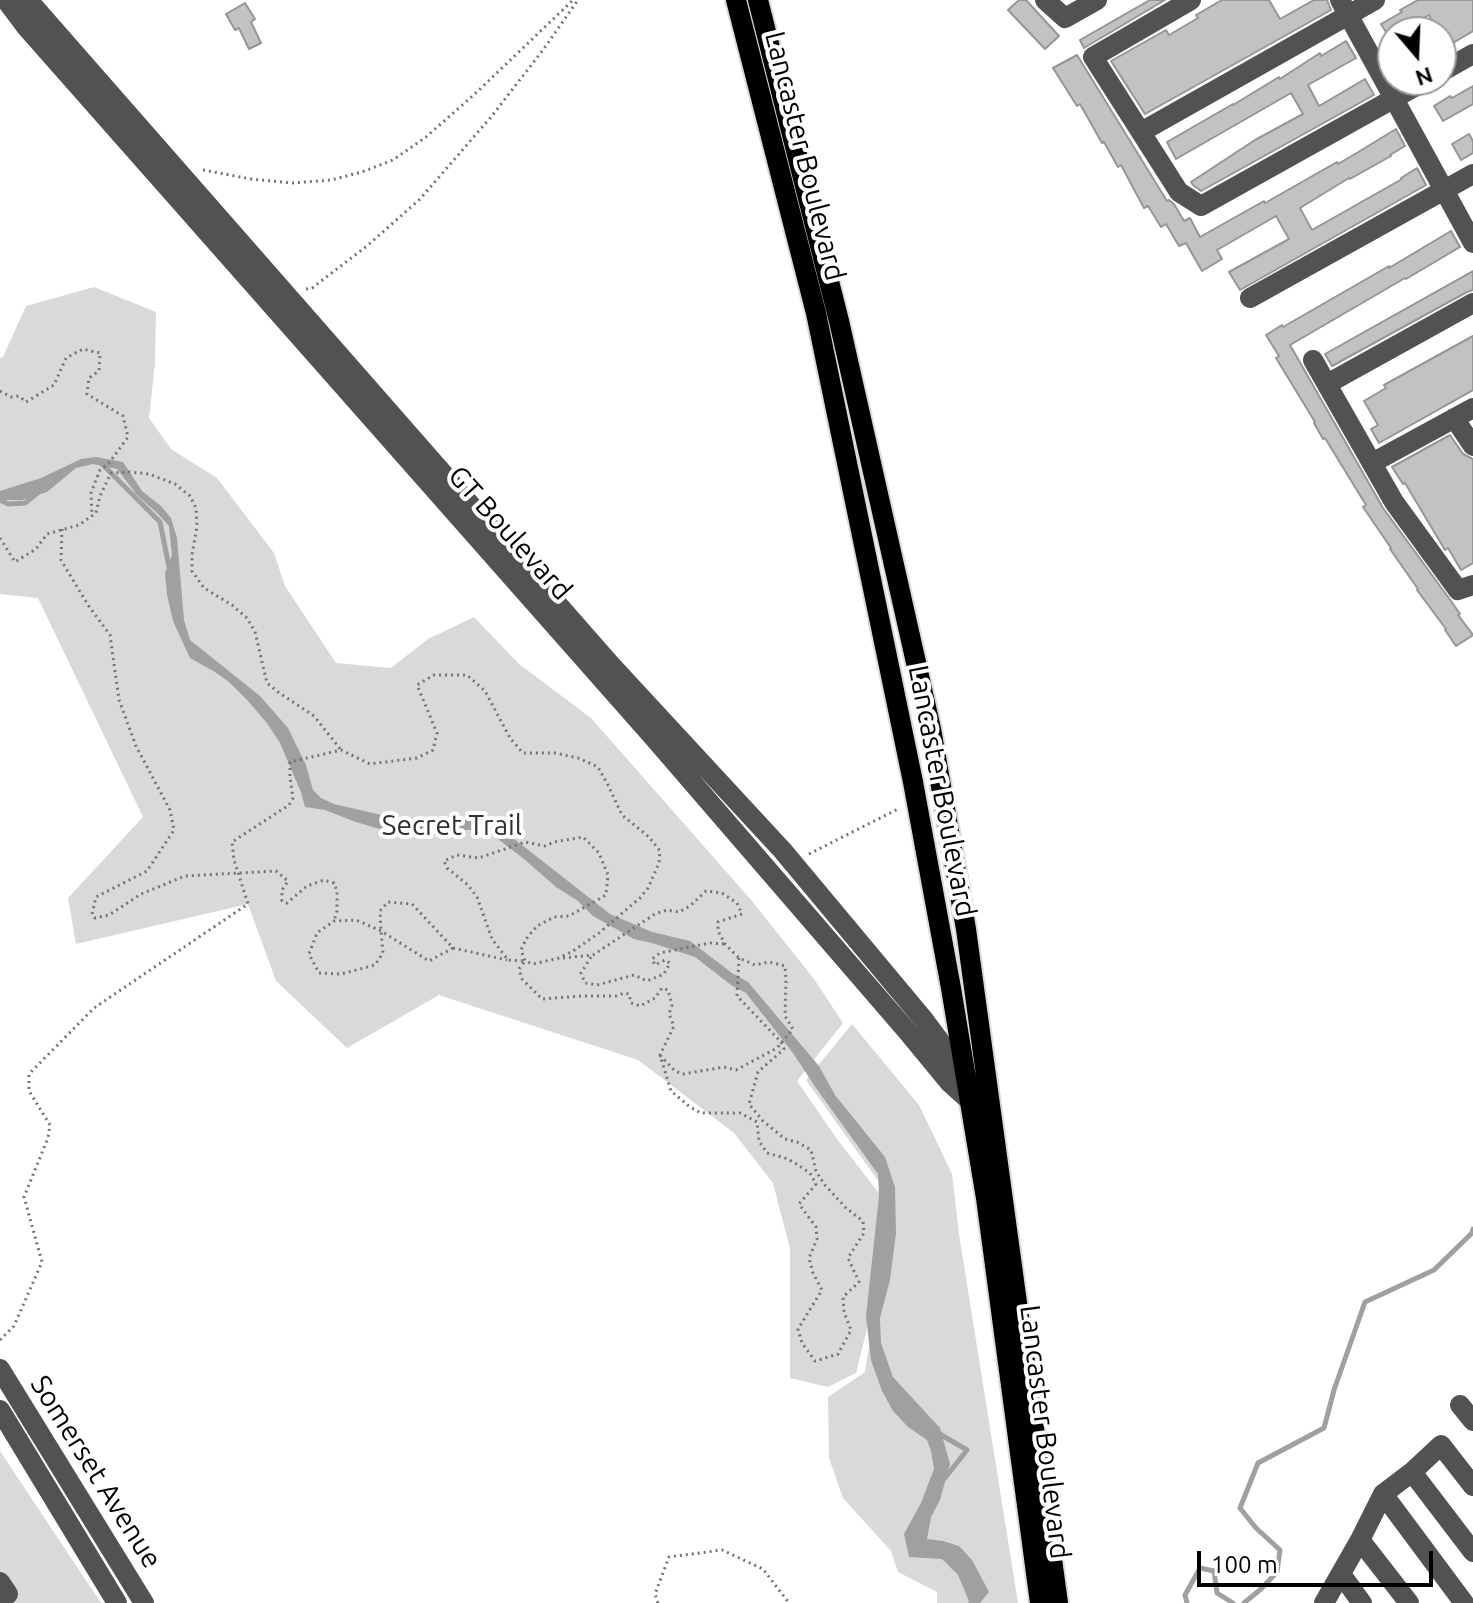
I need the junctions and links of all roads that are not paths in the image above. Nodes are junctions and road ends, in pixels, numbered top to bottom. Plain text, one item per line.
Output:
1 (6, 0) edge
2 (28, 0) edge
3 (736, 0) edge
4 (758, 0) edge
5 (1045, 0) edge
6 (1097, 0) edge
7 (1375, 0) edge
8 (1188, 1) edge
9 (1344, 8) edge
10 (1398, 96) edge
11 (1394, 98) junction
12 (1141, 132) junction
13 (1473, 174) edge
14 (1444, 190) junction
15 (1473, 243) edge
16 (1250, 298) dead end
17 (1473, 303) edge
18 (1313, 360) dead end
19 (1327, 384) junction
20 (1473, 408) edge
21 (1454, 418) junction
22 (1473, 446) edge
23 (1372, 463) junction
24 (1473, 585) edge
25 (964, 1076) junction
26 (980, 1100) junction
27 (993, 1119) joint
28 (0, 1369) edge
29 (7, 1397) edge
30 (1460, 1405) dead end
31 (0, 1410) edge
32 (1473, 1421) edge
33 (1412, 1472) junction
34 (1473, 1486) edge
35 (1383, 1494) junction
36 (1360, 1540) junction
37 (1473, 1552) edge
38 (1341, 1574) junction
39 (0, 1582) edge
40 (0, 1602) edge
41 (117, 1603) edge
42 (144, 1603) edge
43 (1040, 1603) edge
44 (1058, 1603) edge
45 (1324, 1603) edge
46 (1362, 1603) edge
47 (1409, 1603) edge
48 (1464, 1603) edge

1 - 26 street, GT Boulevard
2 - 25 street, GT Boulevard
3 - 25 main road, Lancaster Boulevard
4 - 26 main road, Lancaster Boulevard
5 - 6 street
7 - 9 street
8 - 12 street
9 - 11 street
9 - 12 street
10 - 11 street
11 - 12 street
11 - 14 street
13 - 14 street
14 - 15 street
14 - 16 street
17 - 19 street
18 - 19 street
19 - 23 street
20 - 21 street
21 - 22 street
21 - 23 street
23 - 24 street
25 - 26 main road, Lancaster Boulevard
26 - 27 street, GT Boulevard
26 - 43 main road, Lancaster Boulevard
27 - 44 main road, Lancaster Boulevard
28 - 29 street, Somerset Avenue
29 - 42 street, Somerset Avenue
30 - 32 street
31 - 41 street, Somerset Avenue
33 - 34 street
33 - 35 street
33 - 37 street
35 - 36 street
35 - 48 street
36 - 38 street
36 - 47 street
38 - 45 street
38 - 46 street
39 - 40 street

